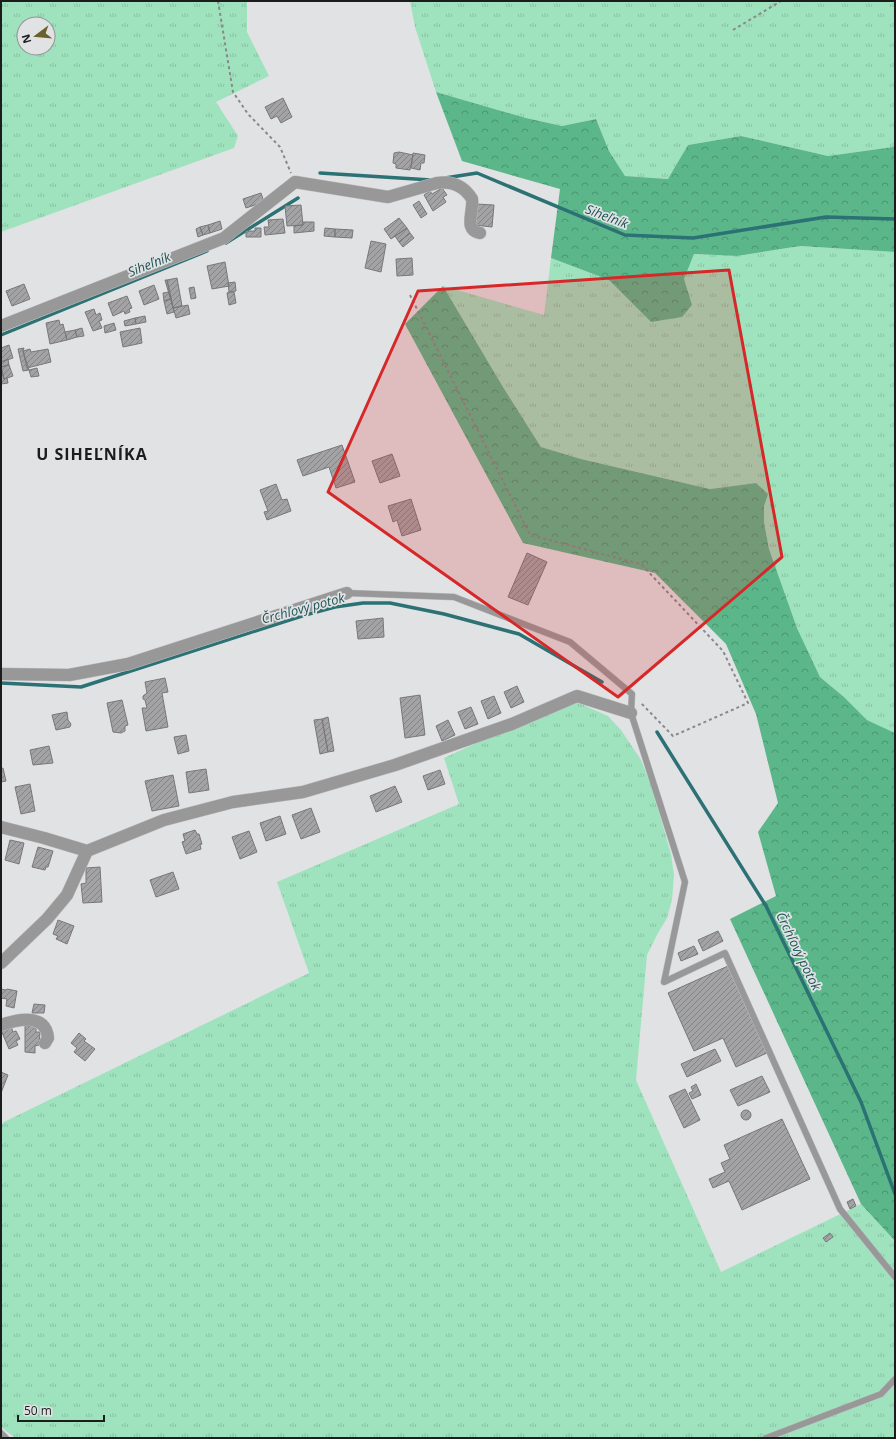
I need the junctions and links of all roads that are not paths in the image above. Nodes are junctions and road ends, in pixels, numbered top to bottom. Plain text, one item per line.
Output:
1 (480, 233) dead end
2 (1, 326) edge
3 (347, 593) joint
4 (1, 674) edge
5 (631, 712) junction
6 (1, 827) edge
7 (86, 851) junction
8 (1, 963) edge
9 (1, 1025) edge
10 (45, 1042) dead end
11 (895, 1277) edge
12 (895, 1379) edge
13 (1, 1433) edge
14 (6, 1438) edge
15 (766, 1438) edge

1 - 2 street
3 - 4 street
3 - 5 lane
5 - 7 street
5 - 11 lane
6 - 7 street
7 - 8 street
9 - 10 street
12 - 15 lane
13 - 14 lane

